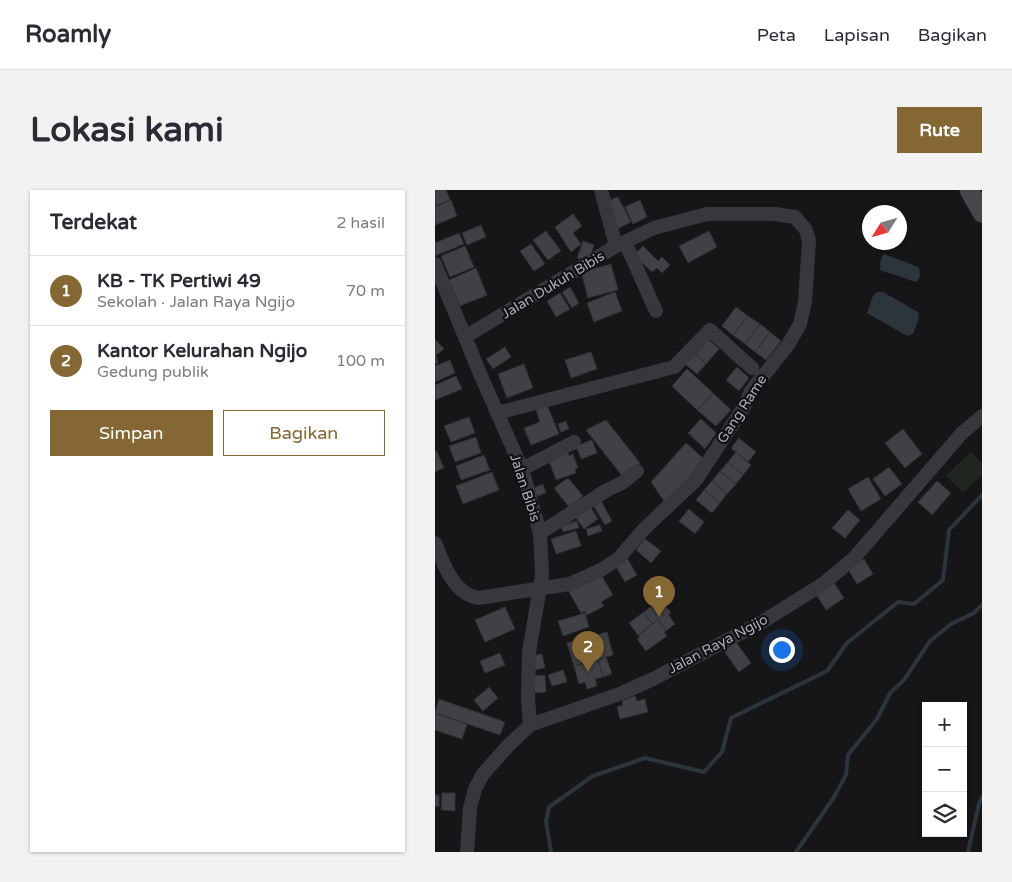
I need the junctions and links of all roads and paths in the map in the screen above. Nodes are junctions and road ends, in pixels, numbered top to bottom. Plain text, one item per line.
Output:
1 (601, 190) edge
2 (969, 190) edge
3 (982, 213) edge
4 (620, 244) junction
5 (435, 264) edge
6 (656, 311) dead end
7 (465, 337) junction
8 (753, 368) dead end
9 (497, 413) junction
10 (982, 416) edge
11 (574, 442) dead end
12 (522, 469) junction
13 (637, 471) dead end
14 (540, 532) junction
15 (435, 543) edge
16 (439, 562) edge
17 (540, 588) junction
18 (530, 725) junction
19 (467, 852) edge

1 - 4 street, Jalan Dukuh Bibis
2 - 3 main road
4 - 6 street
4 - 7 street, Jalan Dukuh Bibis
4 - 17 street, Gang Rame
5 - 7 street, Jalan Bibis
7 - 9 street, Jalan Bibis
8 - 9 street
9 - 12 street, Jalan Bibis
10 - 18 street, Jalan Raya Ngijo
11 - 12 street
12 - 14 street, Jalan Bibis
13 - 14 street
14 - 17 street, Jalan Bibis
15 - 16 street
16 - 17 street
17 - 18 street, Jalan Bibis
18 - 19 street, Jalan Raya Ngijo

